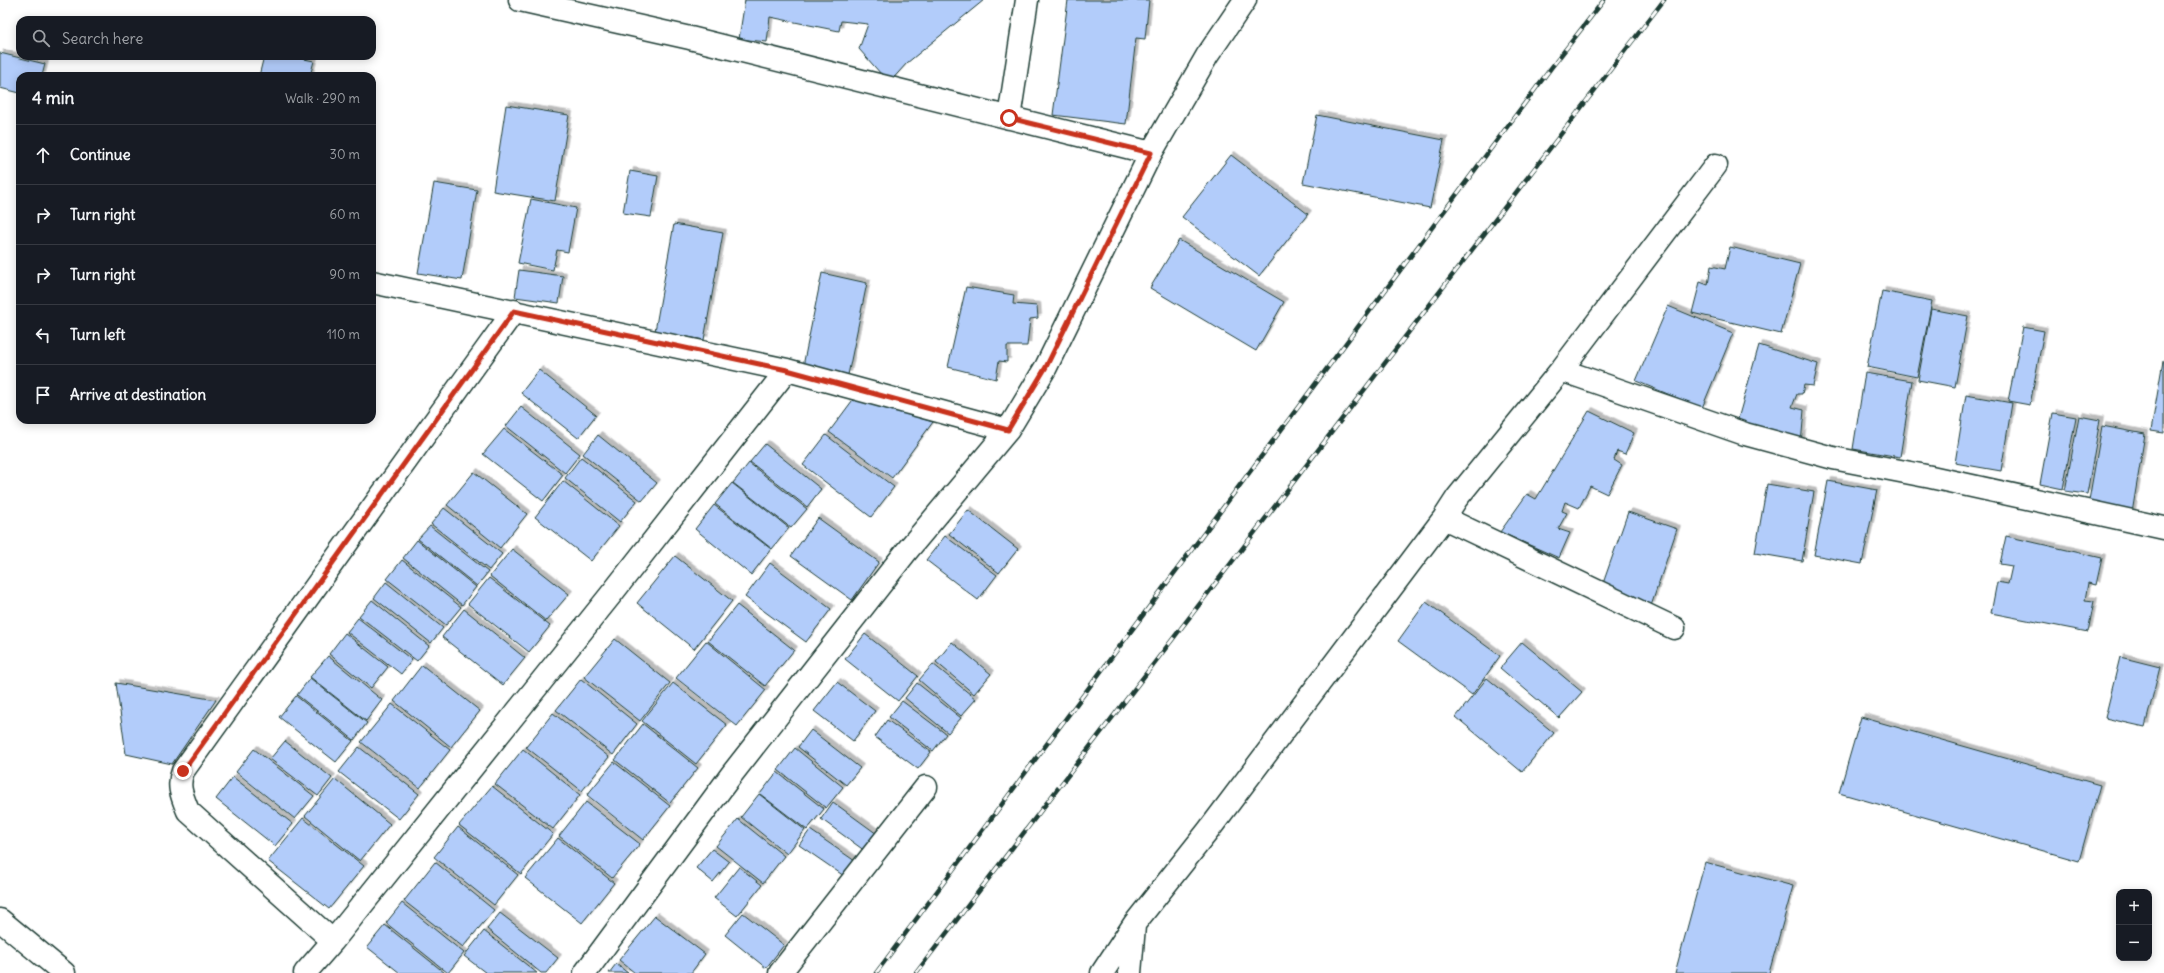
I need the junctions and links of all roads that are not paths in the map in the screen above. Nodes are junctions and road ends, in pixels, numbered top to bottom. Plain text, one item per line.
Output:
1 (520, 0) edge
2 (1027, 0) edge
3 (1245, 0) edge
4 (1009, 118) junction
5 (1151, 153) junction
6 (1716, 165) dead end
7 (376, 283) edge
8 (514, 311) junction
9 (787, 370) junction
10 (1561, 370) junction
11 (1008, 430) junction
12 (1444, 518) junction
13 (2164, 528) edge
14 (1674, 628) dead end
15 (926, 787) dead end
16 (0, 920) edge
17 (1135, 923) junction
18 (333, 941) junction
19 (64, 973) edge
20 (305, 973) edge
21 (585, 973) edge
22 (780, 973) edge
23 (1102, 973) edge
24 (1130, 973) edge

1 - 4 street
2 - 4 street
3 - 5 street
4 - 5 street
5 - 11 street
6 - 10 street
7 - 8 street
8 - 9 street
8 - 18 street
9 - 11 street
9 - 18 street
10 - 12 street
10 - 13 street
11 - 21 street
12 - 14 street
12 - 17 street
15 - 22 street
16 - 19 street
17 - 23 street
17 - 24 street
18 - 20 street

